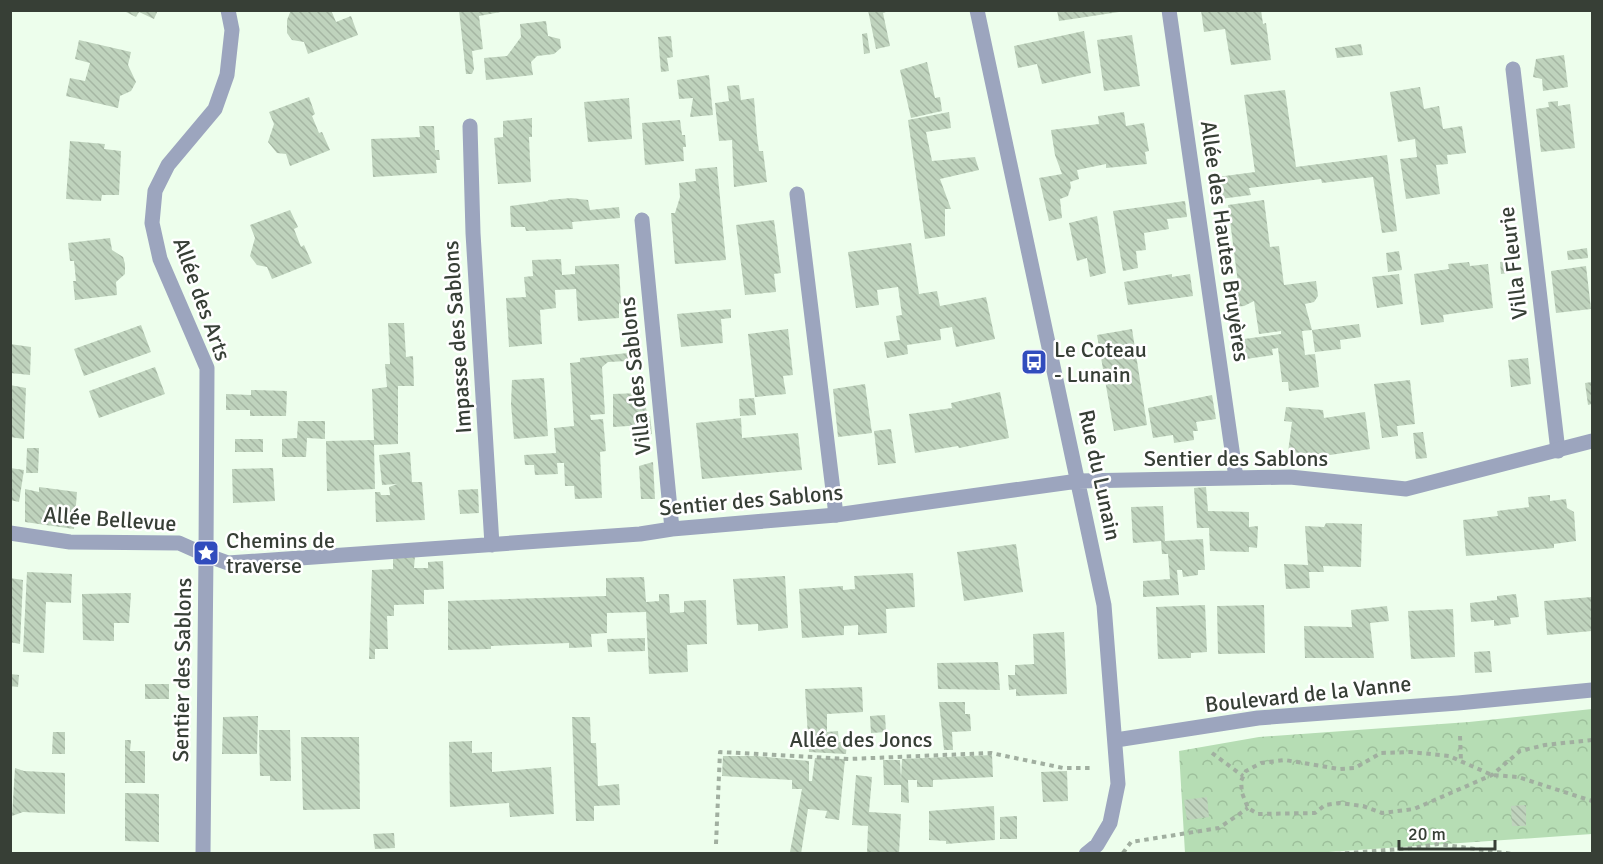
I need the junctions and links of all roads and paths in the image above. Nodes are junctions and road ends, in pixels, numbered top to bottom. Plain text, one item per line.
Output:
1 (228, 10) edge
2 (978, 10) edge
3 (1169, 10) edge
4 (1513, 69) dead end
5 (470, 126) dead end
6 (797, 194) dead end
7 (642, 220) dead end
8 (1593, 441) edge
9 (1558, 451) junction
10 (1236, 478) junction
11 (1078, 481) junction
12 (836, 515) junction
13 (672, 528) junction
14 (10, 533) edge
15 (492, 545) junction
16 (206, 555) junction
17 (1593, 690) edge
18 (1460, 736) dead end
19 (1116, 740) junction
20 (1593, 740) edge
21 (1212, 753) dead end
22 (1461, 761) junction
23 (1091, 768) dead end
24 (1492, 775) junction
25 (1243, 776) junction
26 (1593, 801) edge
27 (1248, 808) junction
28 (716, 844) dead end
29 (1125, 850) dead end
30 (202, 854) edge
31 (1086, 854) edge
32 (1336, 854) edge
33 (1513, 854) edge

1 - 16 street, Allée des Arts
2 - 11 street, Rue du Lunain
3 - 10 street, Allée des Hautes Bruyères
4 - 9 street, Villa Fleurie
5 - 15 street, Impasse des Sablons
6 - 12 street
7 - 13 street, Villa des Sablons
8 - 9 street, Sentier des Sablons
9 - 10 street, Sentier des Sablons
10 - 11 street, Sentier des Sablons
11 - 12 street, Sentier des Sablons
11 - 19 street, Rue du Lunain
12 - 13 street, Sentier des Sablons
13 - 15 street, Sentier des Sablons
14 - 16 street, Allée Bellevue
15 - 16 street, Sentier des Sablons
16 - 30 street, Sentier des Sablons
17 - 19 street, Boulevard de la Vanne
18 - 22 path
19 - 31 street
20 - 24 path
21 - 25 path
22 - 24 path
22 - 25 path
23 - 28 path, Allée des Joncs
24 - 26 path
24 - 27 path
25 - 27 path
27 - 29 path
32 - 33 path

